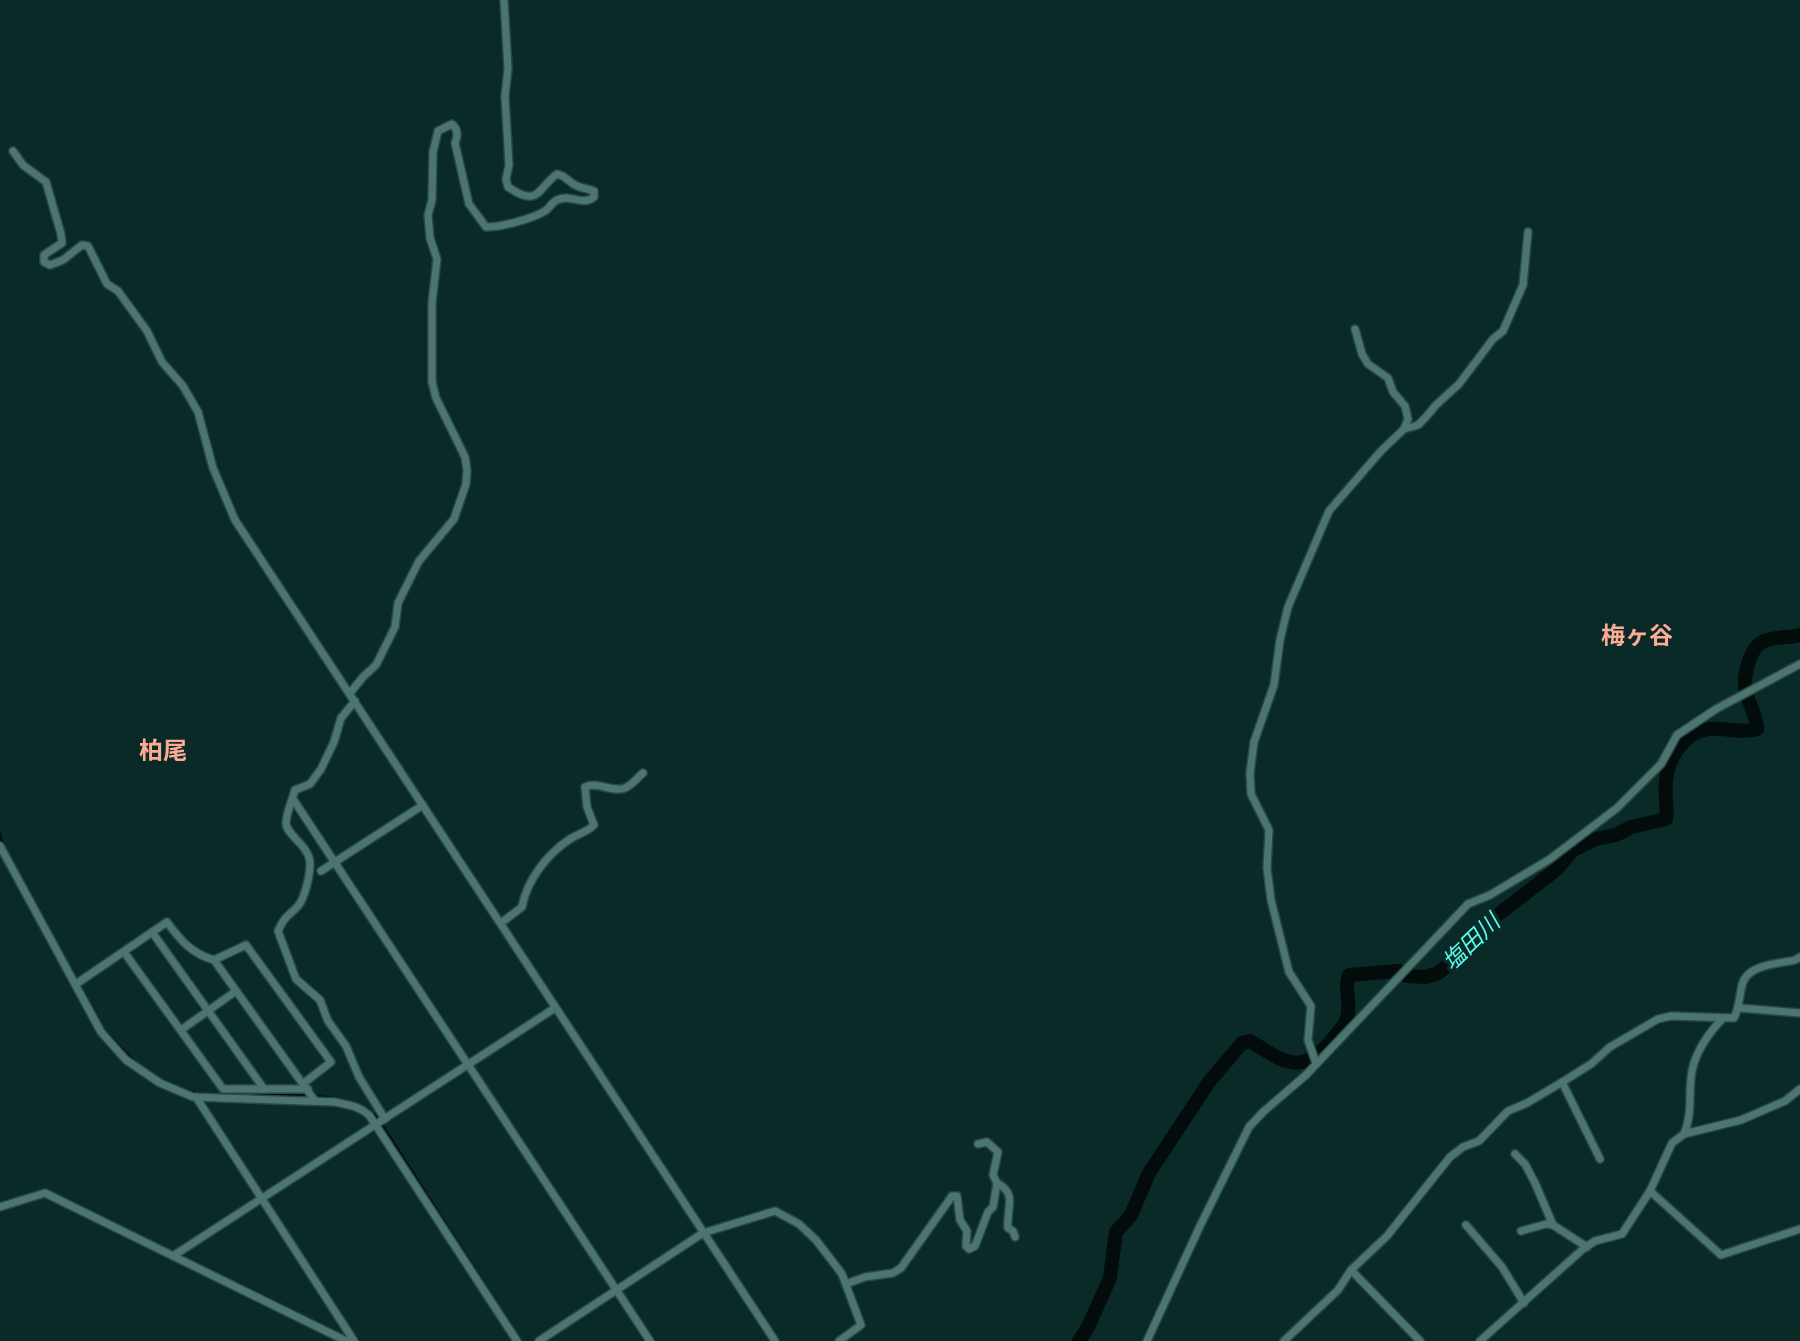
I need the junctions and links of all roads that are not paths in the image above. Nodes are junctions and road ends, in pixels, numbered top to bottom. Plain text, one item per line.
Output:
1 (504, 0) edge
2 (13, 151) dead end
3 (1528, 232) dead end
4 (1355, 329) dead end
5 (1404, 429) junction
6 (1800, 664) edge
7 (350, 693) junction
8 (355, 701) junction
9 (643, 773) dead end
10 (293, 799) junction
11 (423, 805) junction
12 (0, 846) edge
13 (334, 862) junction
14 (321, 872) dead end
15 (501, 923) junction
16 (152, 932) junction
17 (124, 952) junction
18 (1800, 957) edge
19 (214, 960) junction
20 (76, 984) junction
21 (236, 991) junction
22 (555, 1008) junction
23 (1739, 1009) junction
24 (208, 1011) junction
25 (1800, 1013) edge
26 (1722, 1019) junction
27 (181, 1030) junction
28 (1316, 1063) junction
29 (468, 1064) junction
30 (1562, 1082) junction
31 (306, 1086) junction
32 (264, 1089) junction
33 (1800, 1089) edge
34 (196, 1097) junction
35 (316, 1101) junction
36 (385, 1119) junction
37 (375, 1125) junction
38 (1684, 1134) junction
39 (978, 1144) dead end
40 (1515, 1154) dead end
41 (1600, 1158) dead end
42 (997, 1183) junction
43 (1650, 1191) junction
44 (261, 1199) junction
45 (0, 1207) edge
46 (1466, 1225) dead end
47 (1553, 1225) junction
48 (1800, 1229) edge
49 (1521, 1231) dead end
50 (703, 1233) junction
51 (1014, 1237) dead end
52 (1587, 1247) junction
53 (173, 1256) junction
54 (1351, 1270) junction
55 (846, 1284) junction
56 (617, 1289) junction
57 (1524, 1303) junction
58 (346, 1341) edge
59 (354, 1341) edge
60 (517, 1341) edge
61 (539, 1341) edge
62 (650, 1341) edge
63 (775, 1341) edge
64 (839, 1341) edge
65 (1147, 1341) edge
66 (1284, 1341) edge
67 (1420, 1341) edge
68 (1480, 1341) edge

1 - 7 street
2 - 7 street
3 - 5 street
4 - 5 street
5 - 28 street
6 - 28 street
7 - 8 street
8 - 10 street
8 - 11 street
9 - 15 street
10 - 13 street
10 - 36 street
11 - 13 street
11 - 15 street
12 - 20 street
13 - 14 street
13 - 29 street
15 - 22 street
16 - 17 street
16 - 19 street
16 - 24 street
17 - 20 street
17 - 27 street
18 - 23 street
19 - 21 street
19 - 31 street
20 - 34 street
21 - 24 street
21 - 31 street
22 - 29 street
22 - 50 street
23 - 25 street
23 - 26 street
24 - 27 street
24 - 32 street
26 - 30 street
26 - 38 street
27 - 32 street
28 - 65 street
29 - 36 street
29 - 56 street
30 - 41 street
30 - 54 street
31 - 32 street
31 - 35 street
33 - 38 street
34 - 35 street
34 - 44 street
35 - 37 street
36 - 37 street
37 - 44 street
37 - 60 street
38 - 43 street
39 - 42 street
40 - 47 street
42 - 51 street
42 - 55 street
43 - 48 street
43 - 52 street
44 - 53 street
44 - 59 street
45 - 53 street
46 - 57 street
47 - 49 street
47 - 52 street
50 - 55 street
50 - 56 street
50 - 63 street
52 - 57 street
53 - 58 street
54 - 66 street
54 - 67 street
55 - 64 street
56 - 61 street
56 - 62 street
57 - 68 street

